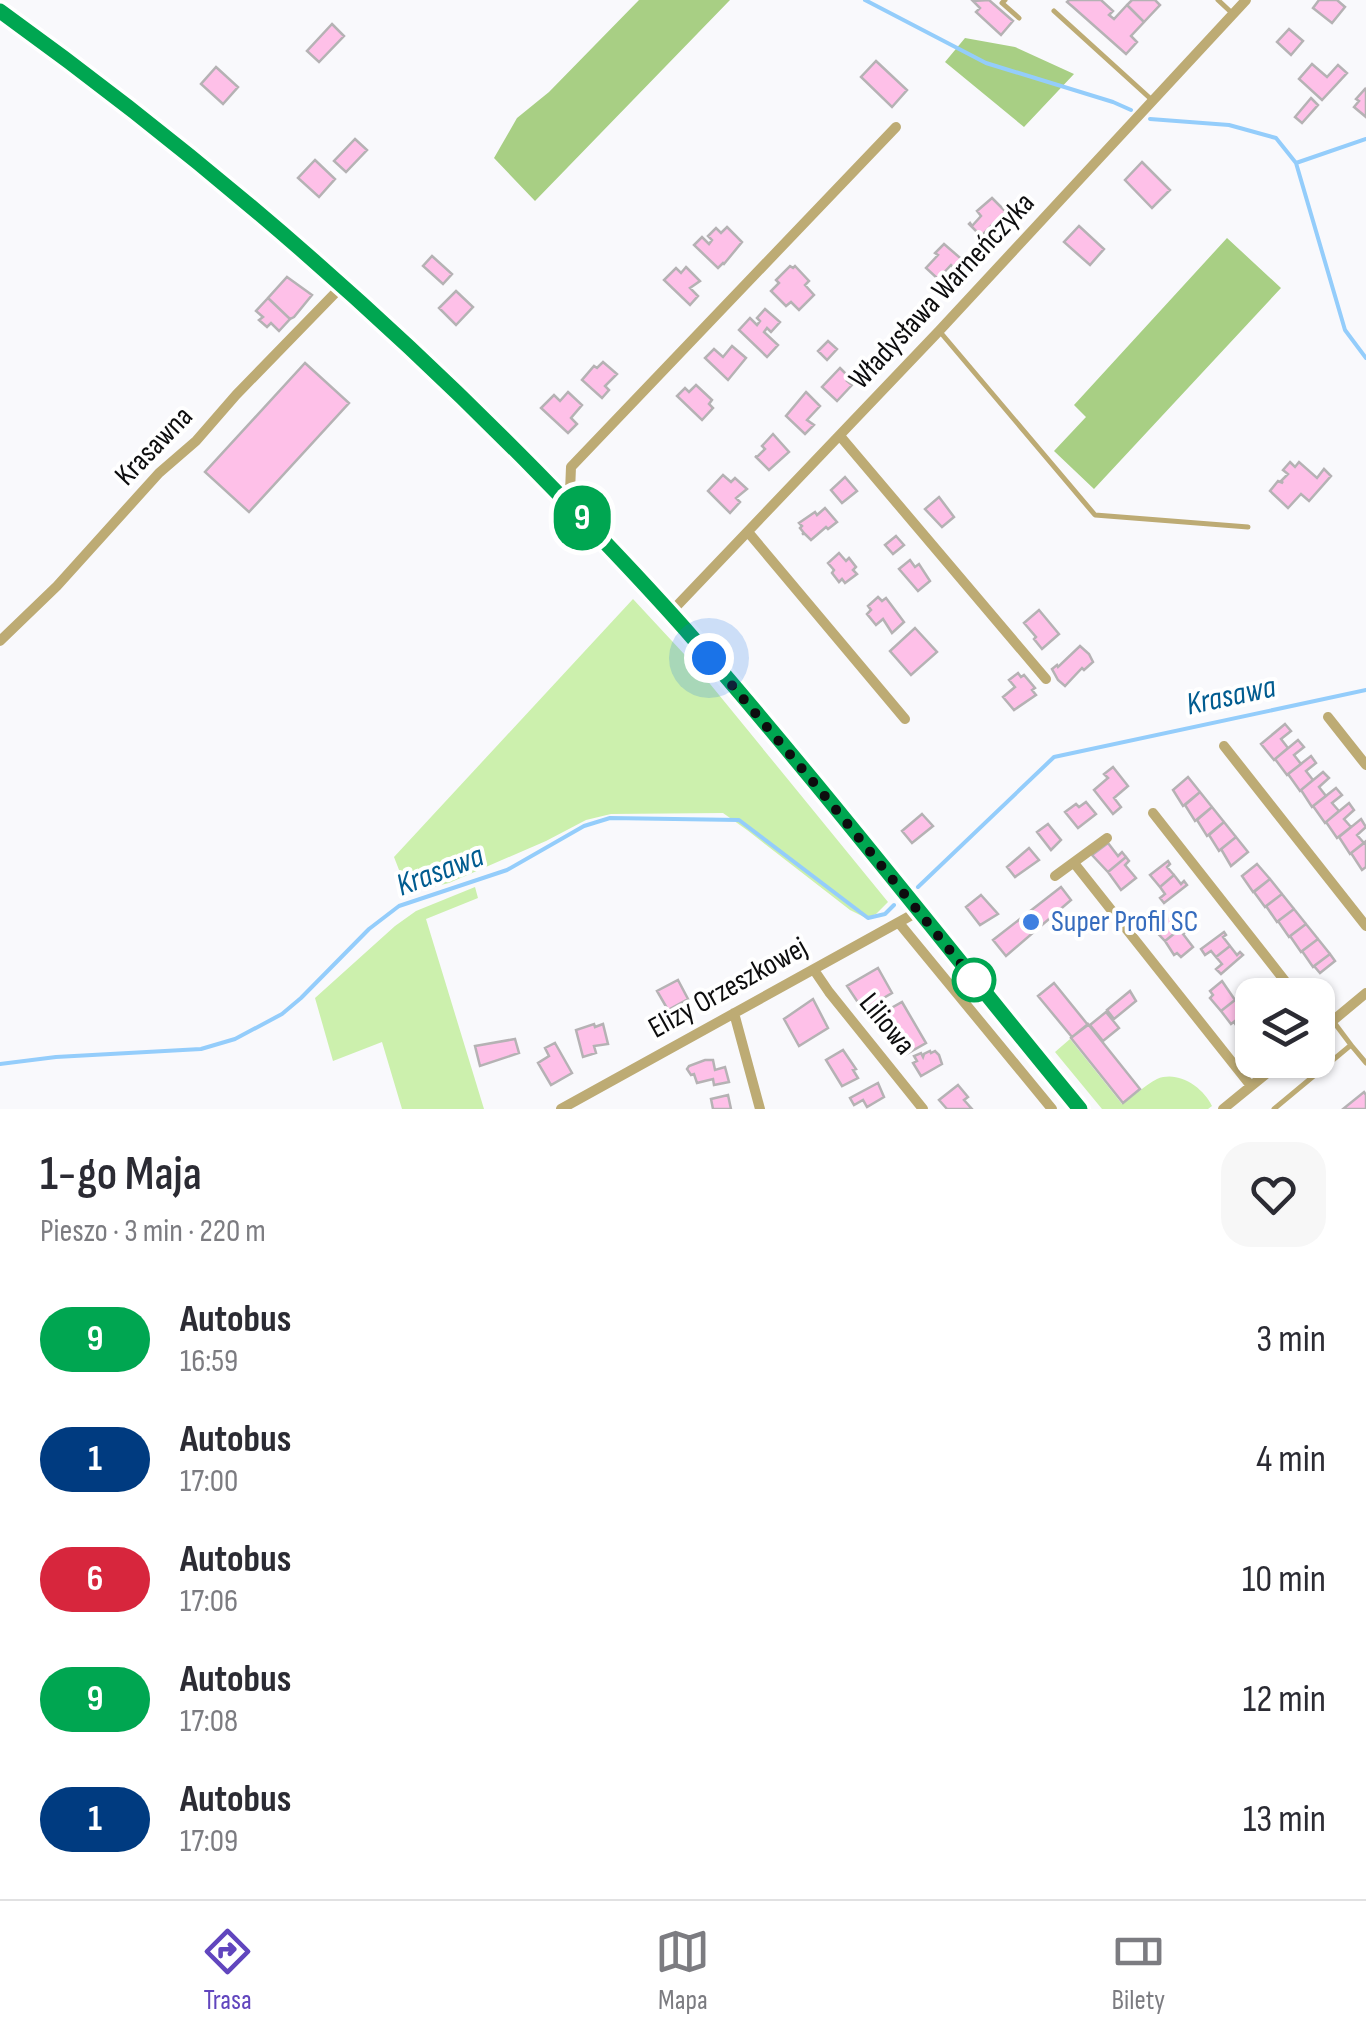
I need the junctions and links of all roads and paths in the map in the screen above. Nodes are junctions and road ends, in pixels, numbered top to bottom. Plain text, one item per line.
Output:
1 (1005, 0) edge
2 (1218, 0) edge
3 (1246, 0) edge
4 (0, 11) edge
5 (1054, 11) dead end
6 (1233, 14) junction
7 (1019, 18) dead end
8 (1153, 100) junction
9 (896, 127) dead end
10 (343, 286) junction
11 (940, 332) junction
12 (840, 436) junction
13 (563, 499) junction
14 (1248, 527) dead end
15 (748, 532) junction
16 (670, 613) junction
17 (0, 642) edge
18 (1046, 678) dead end
19 (1328, 717) dead end
20 (905, 719) dead end
21 (1224, 746) dead end
22 (1366, 766) edge
23 (1153, 813) dead end
24 (1107, 838) dead end
25 (1074, 862) junction
26 (1055, 876) dead end
27 (918, 911) junction
28 (899, 924) junction
29 (1366, 926) edge
30 (814, 970) junction
31 (1283, 978) edge
32 (1366, 993) edge
33 (734, 1013) junction
34 (1335, 1019) edge
35 (1335, 1025) edge
36 (1351, 1045) junction
37 (1366, 1064) edge
38 (1261, 1078) edge
39 (1251, 1086) junction
40 (561, 1109) edge
41 (760, 1109) edge
42 (923, 1109) edge
43 (1052, 1109) edge
44 (1080, 1109) edge
45 (1223, 1109) edge
46 (1274, 1109) edge

1 - 7 lane
2 - 6 lane
3 - 6 street, Władysława Warneńczyka
4 - 10 main road
5 - 8 lane
6 - 8 street, Władysława Warneńczyka
8 - 11 street, Władysława Warneńczyka
9 - 13 street
10 - 13 main road
10 - 17 street, Krasawna
11 - 12 street, Władysława Warneńczyka
11 - 14 lane
12 - 15 street, Władysława Warneńczyka
12 - 18 street
13 - 16 main road
15 - 16 street, Władysława Warneńczyka
15 - 20 street
16 - 27 main road
19 - 22 street
21 - 29 street
23 - 31 street
24 - 25 street
25 - 26 street
25 - 39 street
27 - 28 street, Elizy Orzeszkowej
27 - 44 main road
28 - 30 street, Elizy Orzeszkowej
28 - 43 street
30 - 33 street, Elizy Orzeszkowej
30 - 42 street, Liliowa
32 - 34 street
33 - 40 street, Elizy Orzeszkowej
33 - 41 street
35 - 36 lane
36 - 37 lane
36 - 46 lane
38 - 39 street
39 - 45 street

